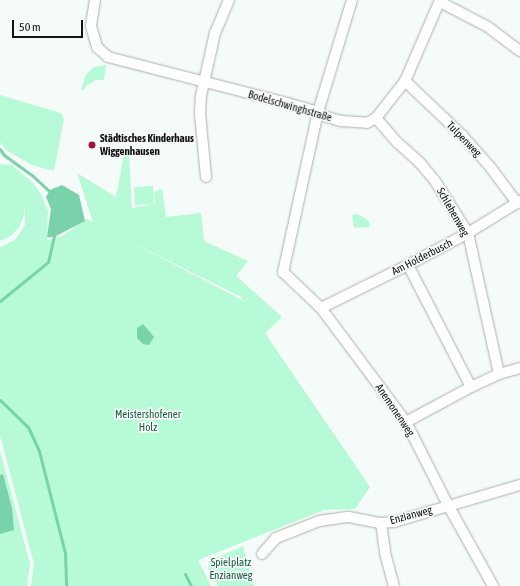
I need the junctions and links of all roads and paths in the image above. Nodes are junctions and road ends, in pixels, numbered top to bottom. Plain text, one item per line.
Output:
1 (93, 0) edge
2 (229, 0) edge
3 (352, 0) edge
4 (440, 1) edge
5 (520, 51) edge
6 (405, 81) junction
7 (204, 82) junction
8 (318, 112) junction
9 (376, 118) junction
10 (206, 177) dead end
11 (519, 202) edge
12 (468, 233) junction
13 (408, 265) junction
14 (320, 308) junction
15 (520, 368) edge
16 (499, 374) junction
17 (471, 387) junction
18 (406, 422) junction
19 (519, 488) edge
20 (448, 505) junction
21 (381, 523) junction
22 (262, 554) dead end
23 (394, 586) edge
24 (493, 586) edge

1 - 7 street, Bodelschwinghstraße
2 - 7 street
3 - 8 street
4 - 5 street
4 - 6 street
6 - 9 street
6 - 11 street, Tulpenweg
7 - 8 street, Bodelschwinghstraße
7 - 10 street
8 - 9 street, Bodelschwinghstraße
8 - 14 street, Anemonenweg
9 - 12 street, Schlehenweg
11 - 12 street, Am Holderbusch
12 - 13 street, Am Holderbusch
12 - 16 street, Schlehenweg
13 - 14 street, Am Holderbusch
13 - 17 street
14 - 18 street, Anemonenweg
15 - 16 street
16 - 17 street
17 - 18 street
18 - 20 street, Anemonenweg
19 - 20 street, Enzianweg
20 - 21 street, Enzianweg
20 - 24 street, Anemonenweg
21 - 22 street, Enzianweg
21 - 23 street

